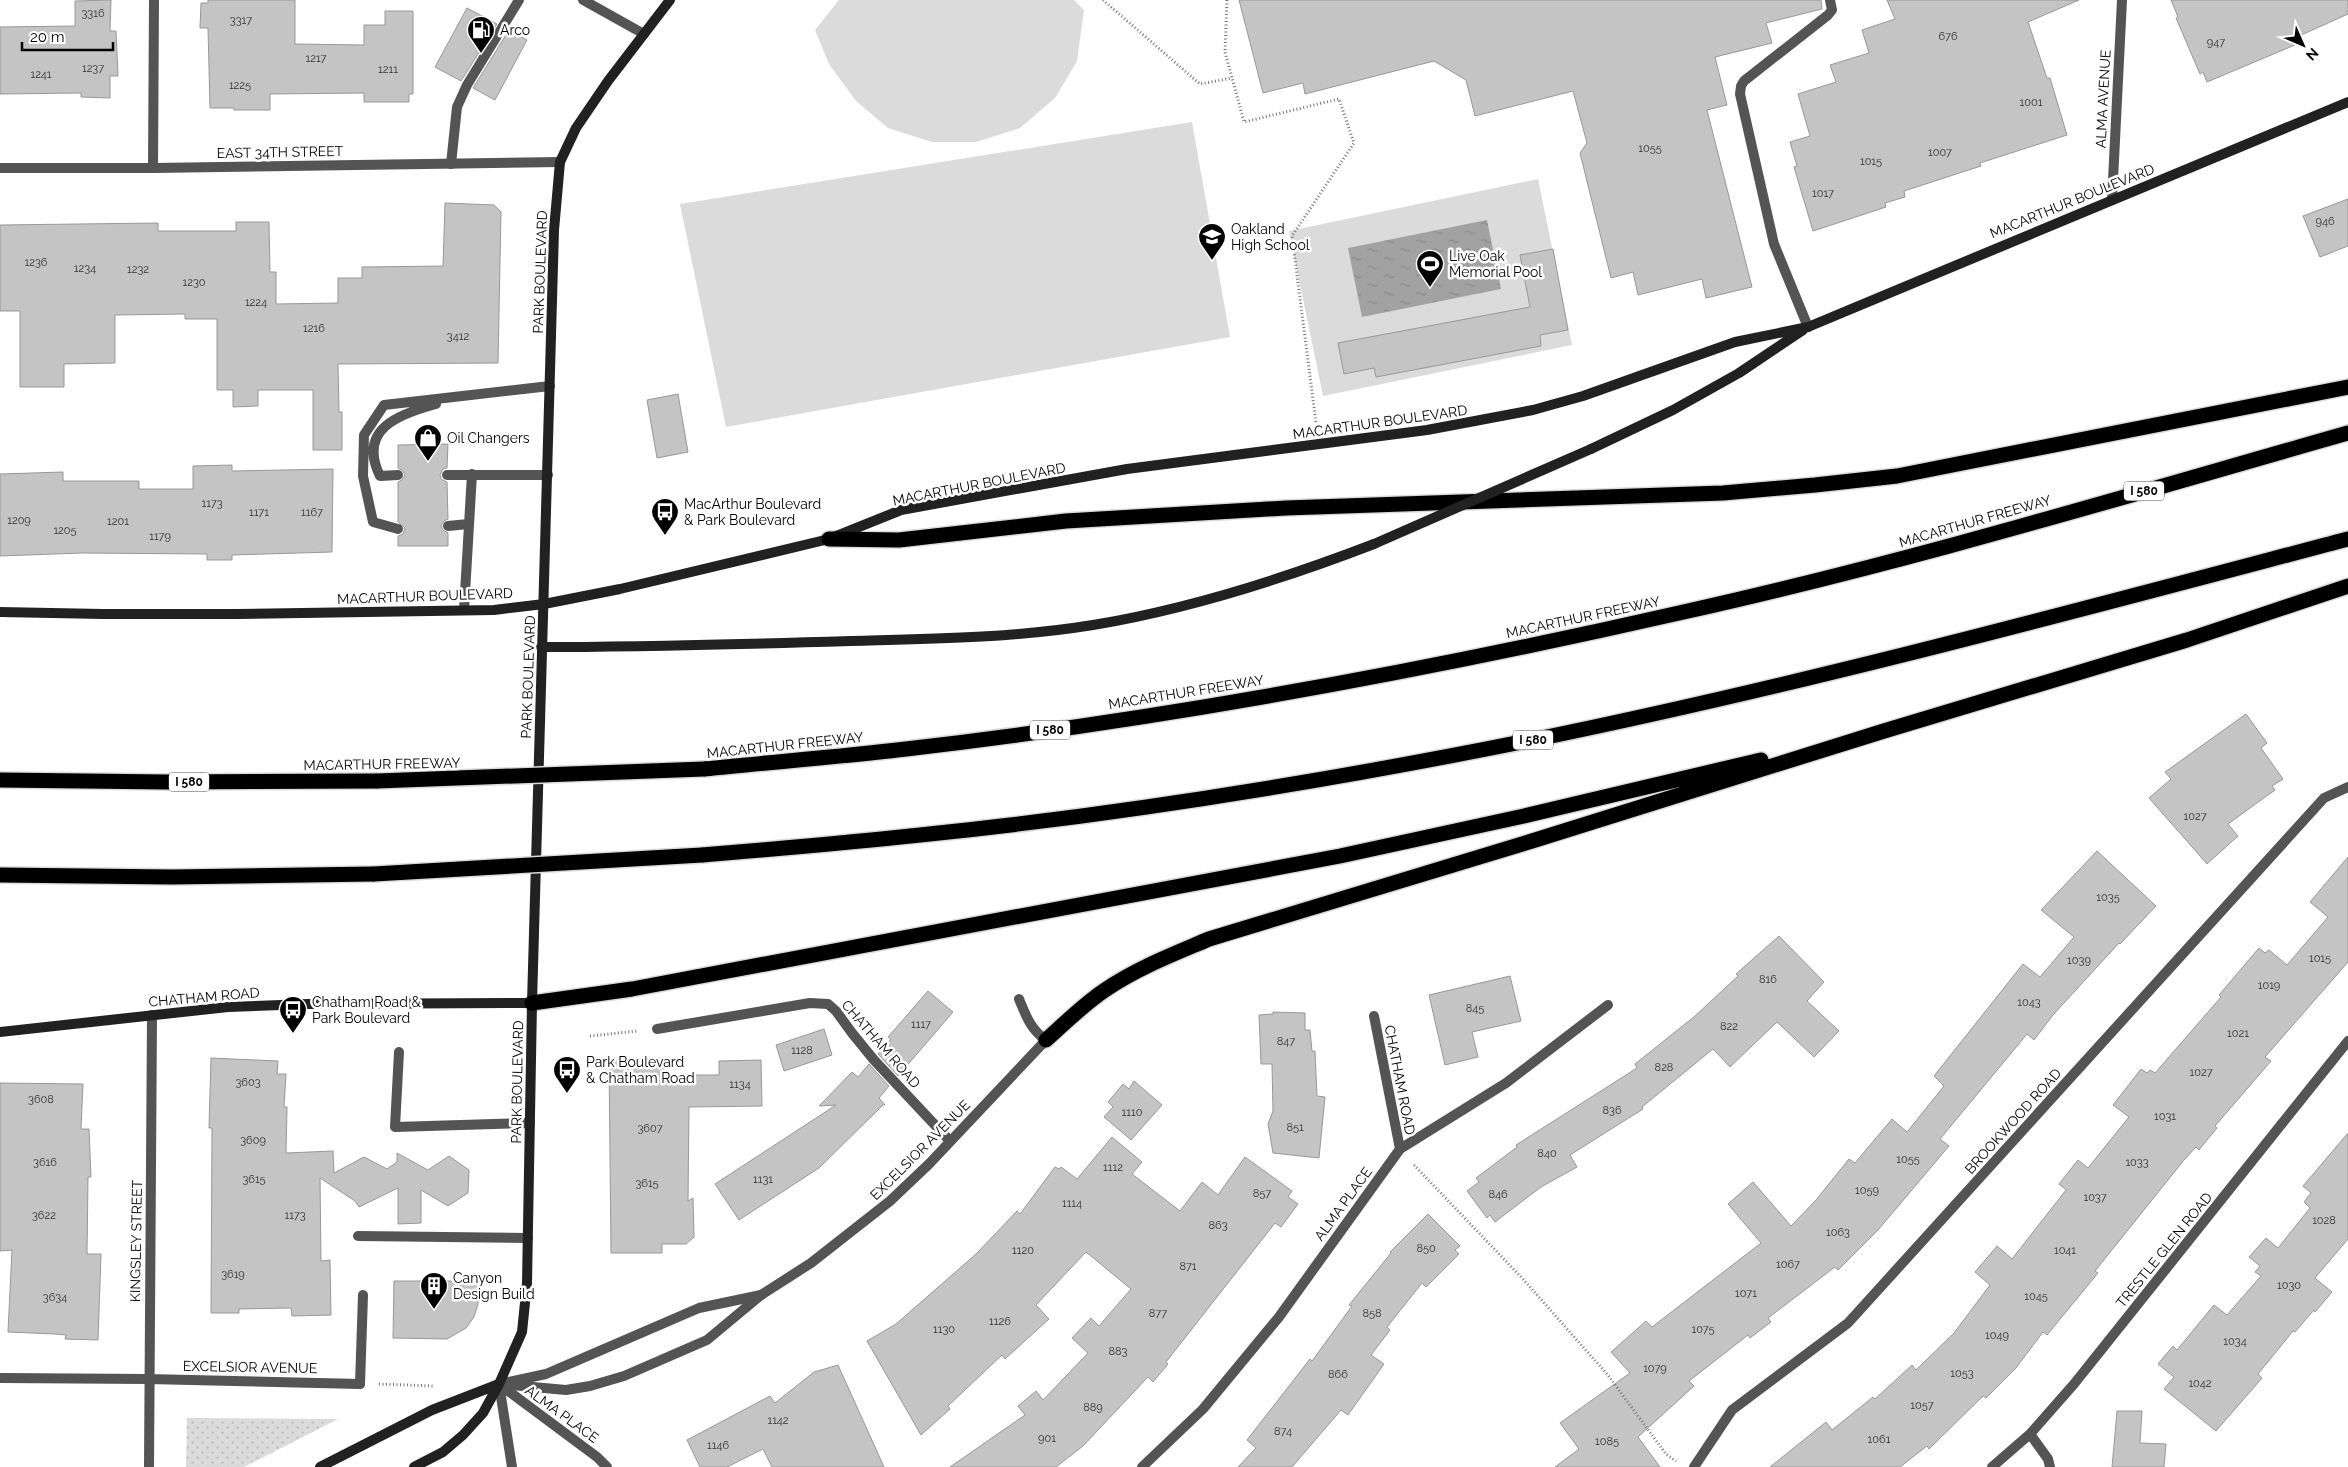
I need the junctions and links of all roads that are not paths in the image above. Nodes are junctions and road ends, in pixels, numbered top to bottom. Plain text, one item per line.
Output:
1 (154, 0) edge
2 (519, 0) edge
3 (583, 0) edge
4 (670, 0) edge
5 (1830, 0) edge
6 (2122, 0) edge
7 (644, 34) junction
8 (2348, 102) edge
9 (560, 162) junction
10 (451, 164) junction
11 (0, 168) edge
12 (153, 168) junction
13 (2112, 200) junction
14 (1808, 327) junction
15 (550, 386) junction
16 (2348, 387) edge
17 (468, 395) junction
18 (2348, 433) edge
19 (472, 474) junction
20 (447, 475) dead end
21 (548, 475) junction
22 (398, 476) dead end
23 (468, 524) junction
24 (448, 526) dead end
25 (398, 529) dead end
26 (829, 538) junction
27 (2348, 539) edge
28 (2348, 586) edge
29 (544, 604) junction
30 (464, 610) junction
31 (0, 612) edge
32 (541, 647) junction
33 (1884, 730) junction
34 (0, 780) edge
35 (2348, 787) edge
36 (0, 875) edge
37 (1020, 999) dead end
38 (532, 1003) junction
39 (1608, 1005) dead end
40 (152, 1015) junction
41 (1374, 1016) dead end
42 (657, 1029) road end
43 (0, 1032) edge
44 (1046, 1040) junction
45 (2348, 1041) edge
46 (398, 1052) dead end
47 (530, 1123) junction
48 (950, 1141) junction
49 (1400, 1150) junction
50 (358, 1236) dead end
51 (528, 1238) junction
52 (363, 1295) dead end
53 (761, 1295) junction
54 (0, 1378) edge
55 (148, 1379) junction
56 (499, 1384) junction
57 (2030, 1434) junction
58 (149, 1467) edge
59 (320, 1467) edge
60 (414, 1467) edge
61 (512, 1467) edge
62 (607, 1467) edge
63 (1142, 1467) edge
64 (1694, 1467) edge
65 (1992, 1467) edge
66 (2050, 1467) edge

1 - 12 street
2 - 10 street
3 - 7 street
4 - 7 main road, PARK BOULEVARD
5 - 14 street
6 - 13 street, ALMA AVENUE
7 - 9 main road, PARK BOULEVARD
8 - 13 main road, MACARTHUR BOULEVARD
9 - 10 street, EAST 34TH STREET
9 - 15 main road, PARK BOULEVARD
10 - 12 street, EAST 34TH STREET
11 - 12 street, EAST 34TH STREET
13 - 14 main road, MACARTHUR BOULEVARD
14 - 26 main road, MACARTHUR BOULEVARD
14 - 32 main road, MACARTHUR BOULEVARD, bridge
15 - 17 street
15 - 21 main road, PARK BOULEVARD
16 - 26 highway
17 - 22 street
17 - 25 street
18 - 34 highway, MACARTHUR FREEWAY / I 580, bridge
19 - 20 street
19 - 21 street
19 - 23 street
21 - 29 main road, PARK BOULEVARD
23 - 24 street
23 - 30 street
26 - 29 main road, MACARTHUR BOULEVARD
27 - 36 highway, I 580, bridge
28 - 33 highway
29 - 30 main road, MACARTHUR BOULEVARD
29 - 32 main road, PARK BOULEVARD
30 - 31 main road, MACARTHUR BOULEVARD
32 - 38 main road, PARK BOULEVARD
33 - 38 highway
33 - 44 highway
35 - 64 street, BROOKWOOD ROAD
37 - 44 street
38 - 40 main road, CHATHAM ROAD
38 - 47 main road, PARK BOULEVARD
39 - 49 street, ALMA PLACE
40 - 43 main road, CHATHAM ROAD
40 - 55 street, KINGSLEY STREET
41 - 49 street, CHATHAM ROAD
42 - 48 street, CHATHAM ROAD
44 - 48 street, EXCELSIOR AVENUE
45 - 57 street, TRESTLE GLEN ROAD
46 - 47 street
47 - 51 main road, PARK BOULEVARD
48 - 53 street, EXCELSIOR AVENUE
49 - 63 street, ALMA PLACE
50 - 51 street
51 - 56 main road, PARK BOULEVARD
52 - 55 street, EXCELSIOR AVENUE
53 - 56 street, EXCELSIOR AVENUE
53 - 56 street, EXCELSIOR AVENUE
54 - 55 street, EXCELSIOR AVENUE
55 - 58 street, KINGSLEY STREET
56 - 59 main road
56 - 60 main road, PARK BOULEVARD
56 - 61 street
56 - 62 street, ALMA PLACE
57 - 65 street, TRESTLE GLEN ROAD
57 - 66 street

